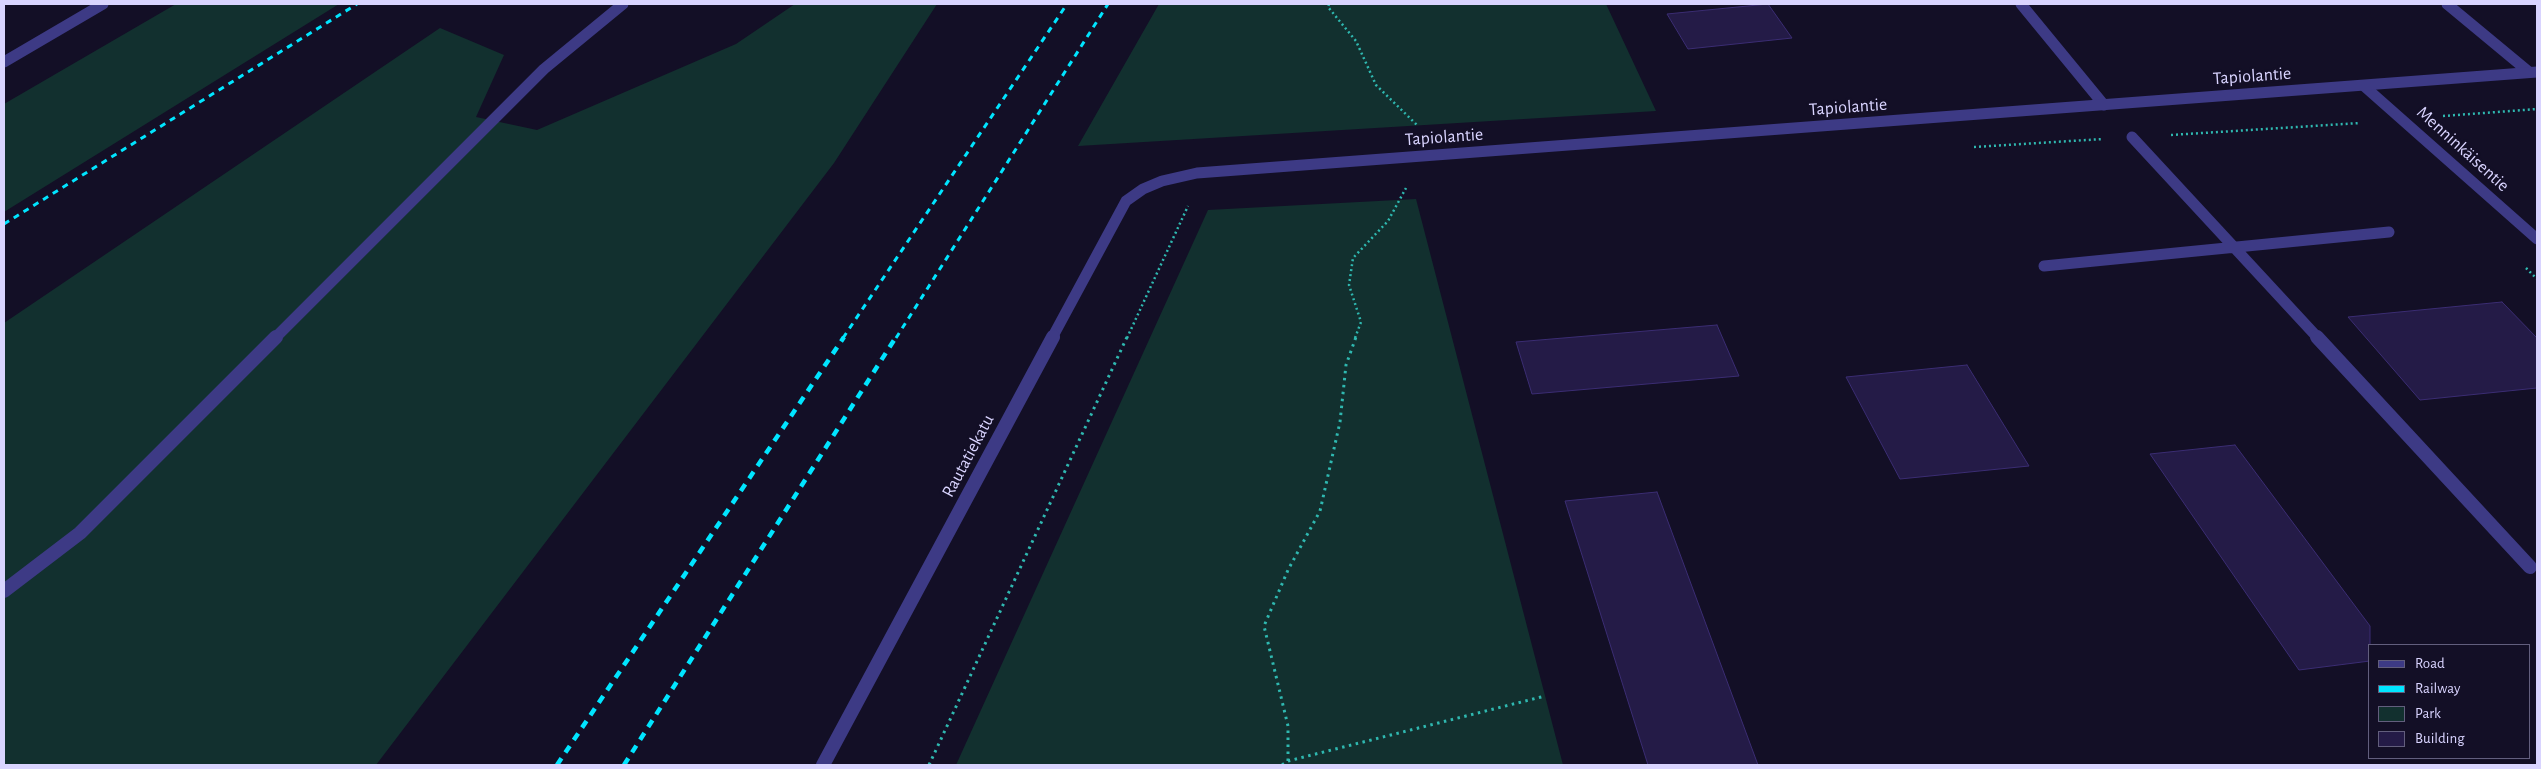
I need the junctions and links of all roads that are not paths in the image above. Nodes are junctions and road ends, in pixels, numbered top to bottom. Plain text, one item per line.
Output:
1 (103, 4) edge
2 (623, 4) edge
3 (2021, 4) edge
4 (2447, 4) edge
5 (4, 62) edge
6 (2533, 72) edge
7 (2364, 86) junction
8 (2104, 105) junction
9 (2132, 137) road end
10 (1162, 181) joint
11 (2389, 232) dead end
12 (2537, 239) edge
13 (2236, 248) junction
14 (2044, 266) dead end
15 (2530, 567) dead end
16 (4, 591) edge
17 (823, 765) edge

1 - 5 street
2 - 16 street
3 - 8 street
4 - 6 street
6 - 7 street, Tapiolantie
7 - 8 street, Tapiolantie
7 - 12 street, Menninkäisentie
8 - 10 street, Tapiolantie
9 - 13 street
10 - 17 street, Rautatiekatu
11 - 13 street
13 - 14 street
13 - 15 street

